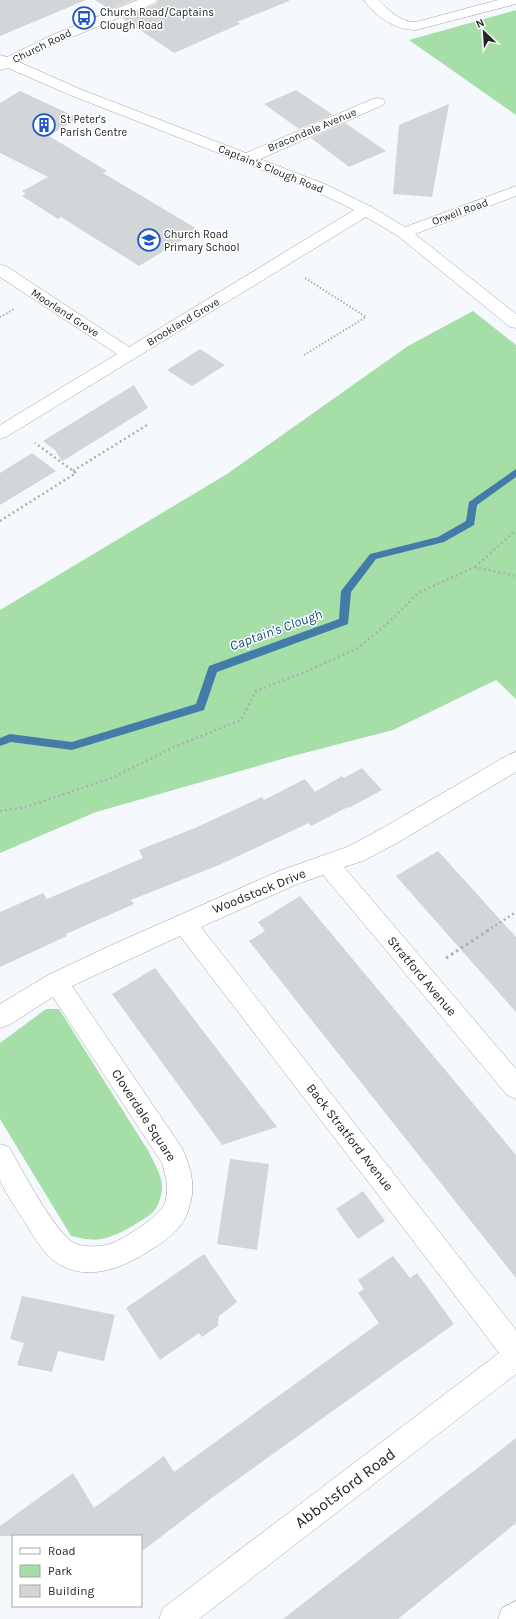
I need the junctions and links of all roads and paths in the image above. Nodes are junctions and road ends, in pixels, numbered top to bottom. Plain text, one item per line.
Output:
1 (150, 0) edge
2 (371, 0) edge
3 (514, 0) edge
4 (3, 62) edge
5 (378, 102) dead end
6 (246, 159) junction
7 (516, 191) edge
8 (366, 210) junction
9 (404, 233) junction
10 (281, 262) junction
11 (0, 270) edge
12 (516, 323) edge
13 (130, 355) junction
14 (304, 355) dead end
15 (147, 425) dead end
16 (6, 430) edge
17 (73, 471) junction
18 (0, 521) edge
19 (516, 530) edge
20 (475, 567) junction
21 (516, 576) edge
22 (516, 761) edge
23 (0, 811) edge
24 (328, 865) junction
25 (516, 912) edge
26 (184, 923) junction
27 (421, 975) junction
28 (56, 982) junction
29 (0, 1017) edge
30 (516, 1087) edge
31 (0, 1156) edge
32 (516, 1352) edge
33 (516, 1357) edge
34 (516, 1616) edge
35 (174, 1619) edge
36 (512, 1619) edge

1 - 4 street, Church Road
2 - 3 street
4 - 6 street, Captain's Clough Road
5 - 6 street, Bracondale Avenue
6 - 8 street, Captain's Clough Road
7 - 9 street, Orwell Road
8 - 9 street, Captain's Clough Road
8 - 10 street, Brookland Grove
9 - 12 street, Captain's Clough Road
10 - 13 street, Brookland Grove
10 - 14 path
11 - 13 street, Moorland Grove
13 - 16 street, Brookland Grove
15 - 17 path
16 - 17 path
17 - 18 path
19 - 20 path
20 - 21 path
20 - 23 path
22 - 24 street, Woodstock Drive
24 - 26 street, Woodstock Drive
24 - 27 street, Stratford Avenue
25 - 27 path
26 - 28 street, Woodstock Drive
26 - 32 street, Back Stratford Avenue
27 - 30 street, Stratford Avenue
28 - 29 street, Woodstock Drive
28 - 31 street, Cloverdale Square
33 - 35 street, Abbotsford Road
34 - 36 street

